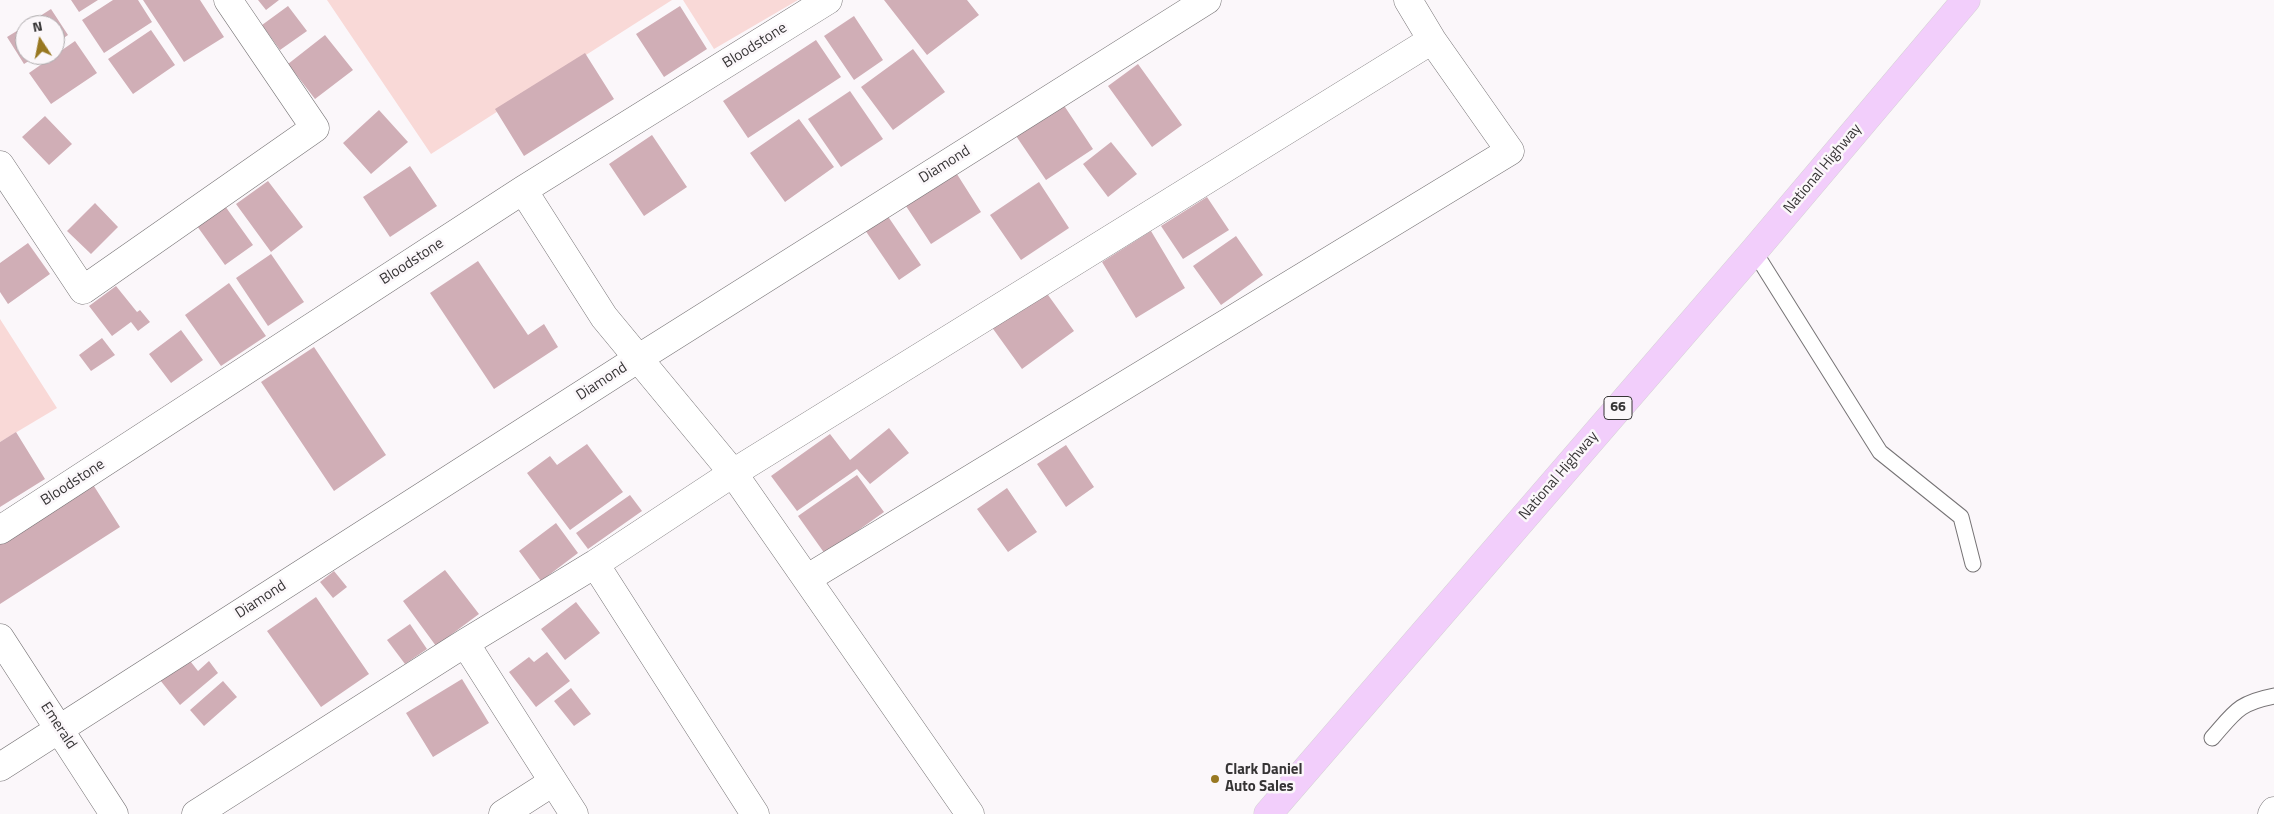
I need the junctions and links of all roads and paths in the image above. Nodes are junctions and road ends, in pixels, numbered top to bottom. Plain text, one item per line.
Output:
1 (228, 0) edge
2 (828, 0) edge
3 (1207, 0) edge
4 (1408, 0) edge
5 (1966, 0) edge
6 (1432, 40) junction
7 (0, 165) edge
8 (523, 190) junction
9 (1754, 250) junction
10 (639, 358) junction
11 (733, 474) junction
12 (0, 530) edge
13 (595, 564) junction
14 (1974, 564) dead end
15 (808, 578) junction
16 (0, 638) edge
17 (464, 643) junction
18 (2274, 696) edge
19 (60, 728) junction
20 (2212, 738) dead end
21 (0, 767) edge
22 (553, 782) junction
23 (114, 814) edge
24 (196, 814) edge
25 (502, 814) edge
26 (574, 814) edge
27 (755, 814) edge
28 (970, 814) edge
29 (1268, 814) edge

1 - 7 street
2 - 8 street, Bloodstone
3 - 10 street, Diamond
4 - 6 street
5 - 9 main road, National Highway / 66
6 - 11 street
6 - 15 street
8 - 10 street
8 - 12 street, Bloodstone
9 - 14 lane
9 - 29 main road, National Highway / 66
10 - 11 street
10 - 19 street, Diamond
11 - 13 street
11 - 15 street
13 - 17 street
13 - 27 street
15 - 28 street
16 - 19 street, Emerald
17 - 22 street
17 - 24 street
18 - 20 lane
19 - 21 street, Diamond
19 - 23 street, Emerald
22 - 25 street
22 - 26 street

